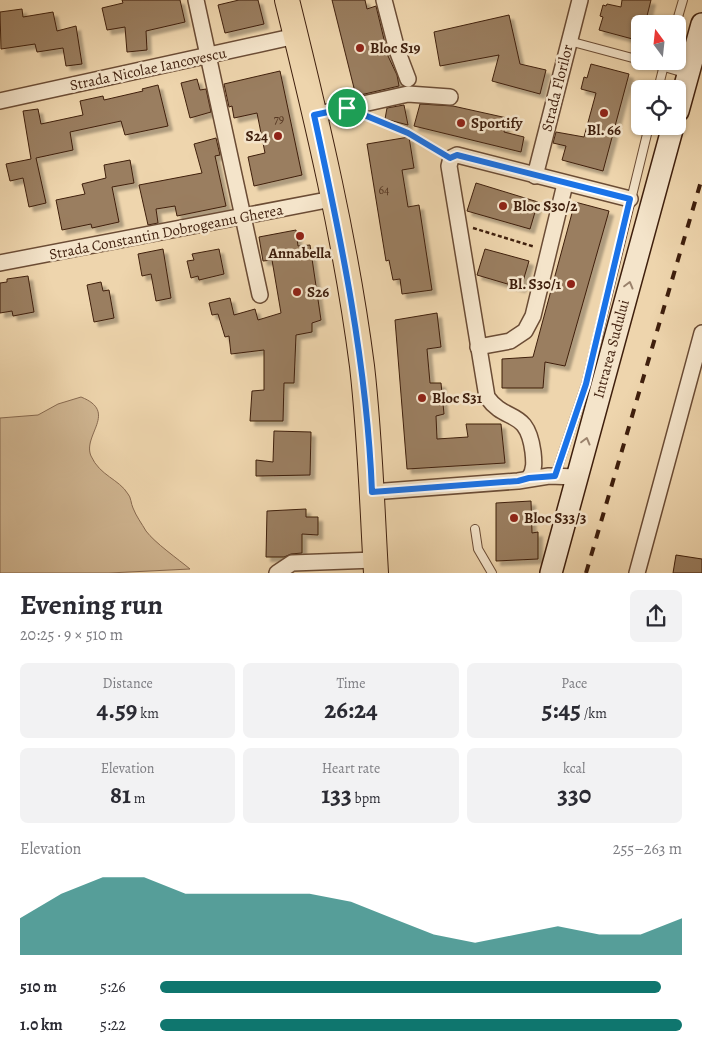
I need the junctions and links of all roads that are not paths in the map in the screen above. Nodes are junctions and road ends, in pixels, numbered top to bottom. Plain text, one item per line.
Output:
1 (196, 0) edge
2 (287, 0) edge
3 (384, 0) edge
4 (580, 0) edge
5 (683, 0) edge
6 (679, 15) edge
7 (702, 24) edge
8 (296, 36) junction
9 (569, 41) junction
10 (210, 56) junction
11 (631, 58) edge
12 (679, 70) edge
13 (688, 74) junction
14 (408, 79) dead end
15 (686, 81) edge
16 (450, 97) dead end
17 (0, 100) edge
18 (314, 115) junction
19 (647, 135) edge
20 (671, 135) edge
21 (535, 176) junction
22 (566, 184) junction
23 (332, 199) junction
24 (630, 199) junction
25 (244, 217) junction
26 (0, 264) edge
27 (260, 295) dead end
28 (702, 333) edge
29 (478, 348) junction
30 (555, 476) junction
31 (577, 477) junction
32 (529, 478) junction
33 (372, 492) junction
34 (475, 529) dead end
35 (376, 567) edge
36 (277, 573) edge
37 (492, 573) edge
38 (551, 573) edge
39 (637, 573) edge

1 - 10 street
2 - 8 main road
3 - 14 street
4 - 9 street, Strada Florilor
5 - 6 lane
7 - 13 street
8 - 10 street, Strada Nicolae Iancovescu
8 - 18 main road
9 - 11 lane
9 - 21 street, Strada Florilor
10 - 17 street, Strada Nicolae Iancovescu
10 - 25 street
12 - 13 lane
13 - 15 street
16 - 18 street
18 - 23 main road
19 - 24 lane
31 -> 20 street, Intrarea Sudului
21 - 22 street
21 - 29 street
22 - 24 street
22 - 29 street
23 - 25 street, Strada Constantin Dobrogeanu Gherea
23 - 33 main road
24 - 30 lane
25 - 26 street, Strada Constantin Dobrogeanu Gherea
25 - 27 street
28 - 39 street
29 - 32 street
30 - 31 street
30 - 32 street
31 - 38 street, Intrarea Sudului
32 - 33 street
33 - 35 main road
34 - 37 lane
35 - 36 street

